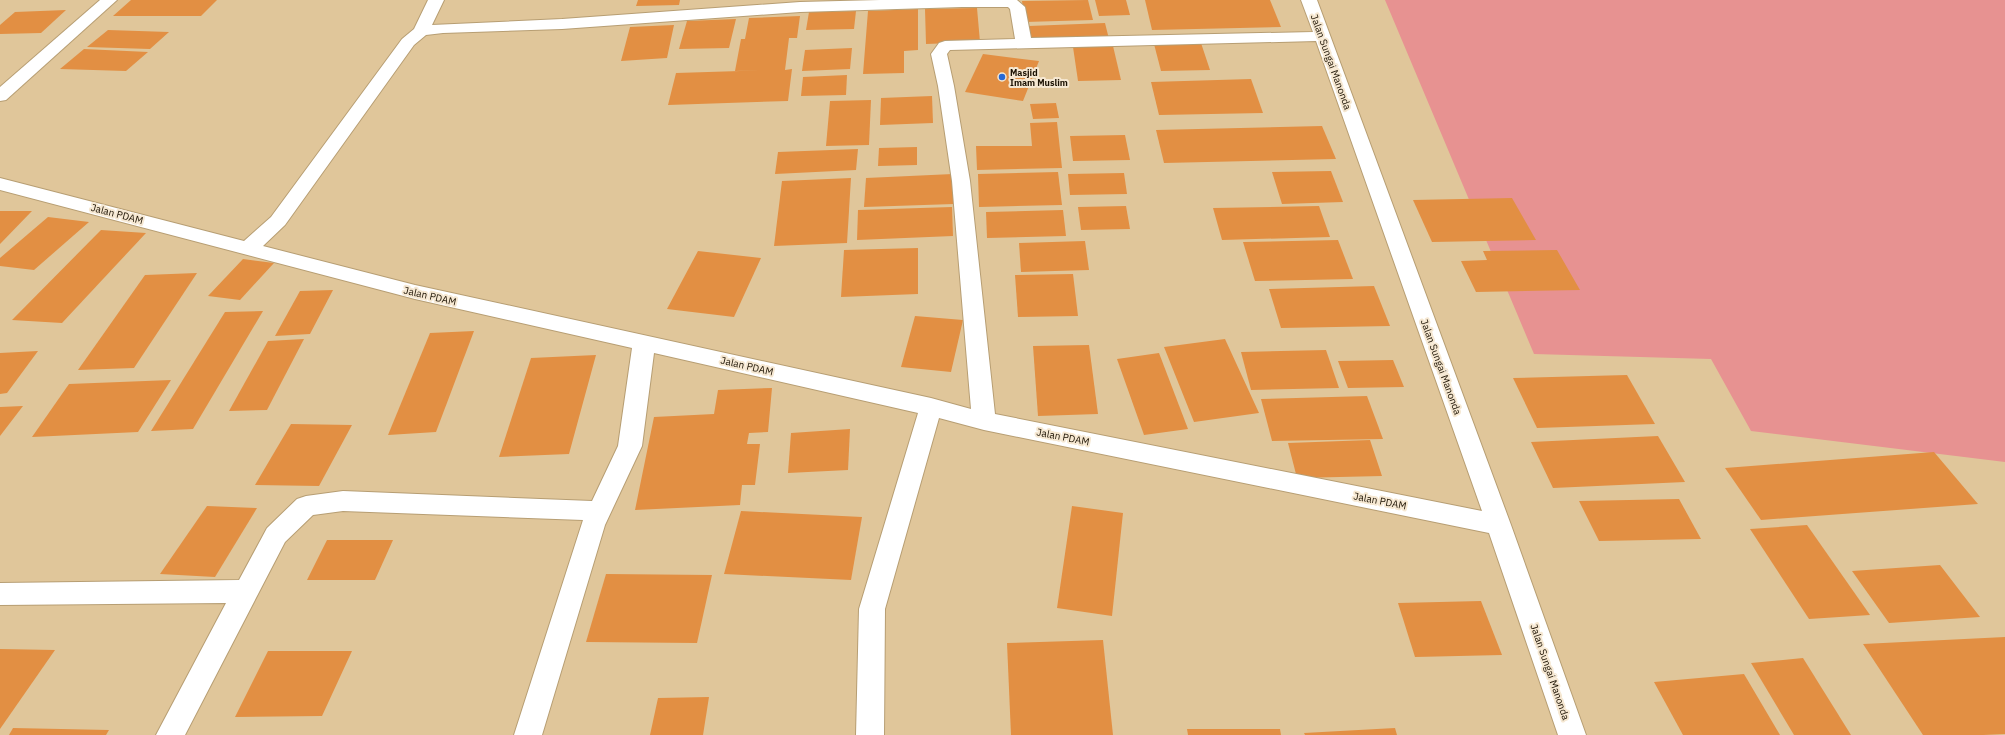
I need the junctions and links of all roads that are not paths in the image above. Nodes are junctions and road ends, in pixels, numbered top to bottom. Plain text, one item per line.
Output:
1 (109, 0) edge
2 (436, 0) edge
3 (1309, 0) edge
4 (951, 1) edge
5 (421, 31) junction
6 (1322, 36) junction
7 (1024, 44) junction
8 (0, 96) edge
9 (0, 184) edge
10 (248, 249) junction
11 (644, 343) junction
12 (931, 407) junction
13 (984, 421) junction
14 (600, 511) junction
15 (1499, 524) junction
16 (245, 591) junction
17 (0, 594) edge
18 (170, 735) edge
19 (528, 735) edge
20 (870, 735) edge
21 (1572, 735) edge

1 - 8 street
2 - 5 street
3 - 6 street, Jalan Sungai Manonda
4 - 5 street
4 - 7 street
5 - 10 street
6 - 7 street
6 - 15 street, Jalan Sungai Manonda
7 - 13 street
9 - 10 street, Jalan PDAM
10 - 11 street, Jalan PDAM
11 - 12 street, Jalan PDAM
11 - 14 street
12 - 13 street, Jalan PDAM
12 - 20 street
13 - 15 street, Jalan PDAM
14 - 16 street
14 - 19 street
15 - 21 street, Jalan Sungai Manonda
16 - 17 street
16 - 18 street

